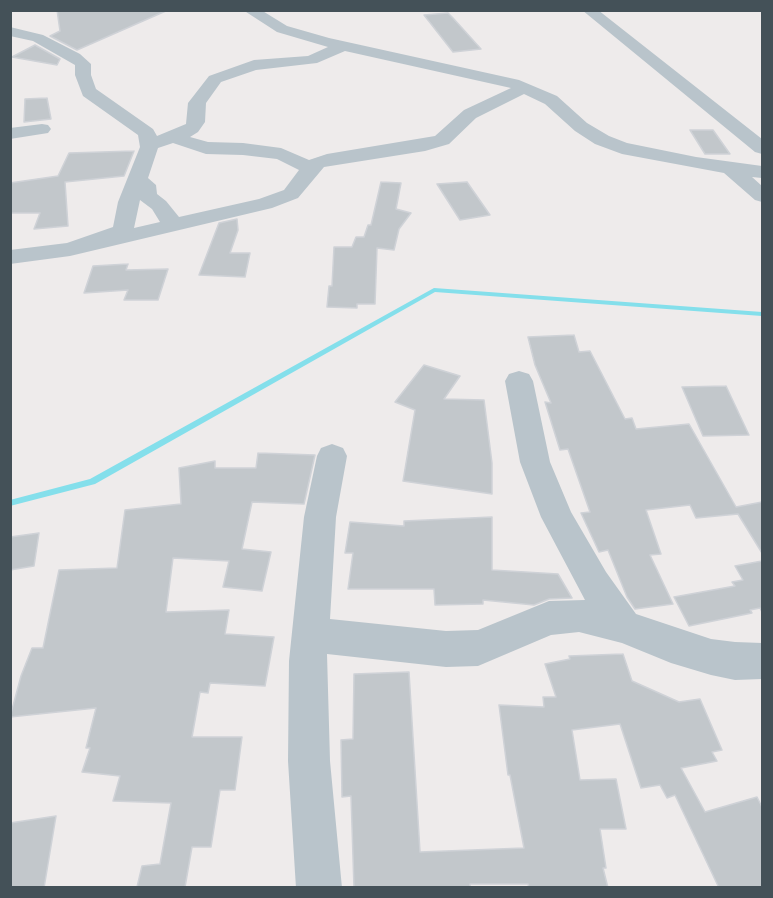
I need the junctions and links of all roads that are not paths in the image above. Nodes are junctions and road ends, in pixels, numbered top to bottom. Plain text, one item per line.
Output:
1 (250, 10) edge
2 (589, 10) edge
3 (10, 31) edge
4 (30, 36) junction
5 (10, 46) edge
6 (343, 46) junction
7 (524, 88) junction
8 (42, 129) dead end
9 (10, 134) edge
10 (174, 137) junction
11 (149, 145) junction
12 (762, 148) edge
13 (311, 168) junction
14 (730, 168) junction
15 (762, 172) edge
16 (138, 180) junction
17 (762, 196) edge
18 (174, 226) junction
19 (92, 244) junction
20 (10, 257) edge
21 (519, 381) dead end
22 (332, 456) dead end
23 (623, 626) junction
24 (310, 635) junction
25 (762, 663) edge
26 (319, 888) edge

1 - 6 street
2 - 12 street
3 - 4 street
4 - 5 street
4 - 11 street
6 - 7 street
6 - 10 street
7 - 13 street
7 - 14 street
8 - 9 street
10 - 11 street
10 - 13 street
11 - 16 street
13 - 18 street
14 - 15 street
14 - 17 street
16 - 18 street
16 - 19 street
18 - 19 street
19 - 20 street
21 - 23 street
22 - 24 street
23 - 24 street
23 - 25 street
24 - 26 street

